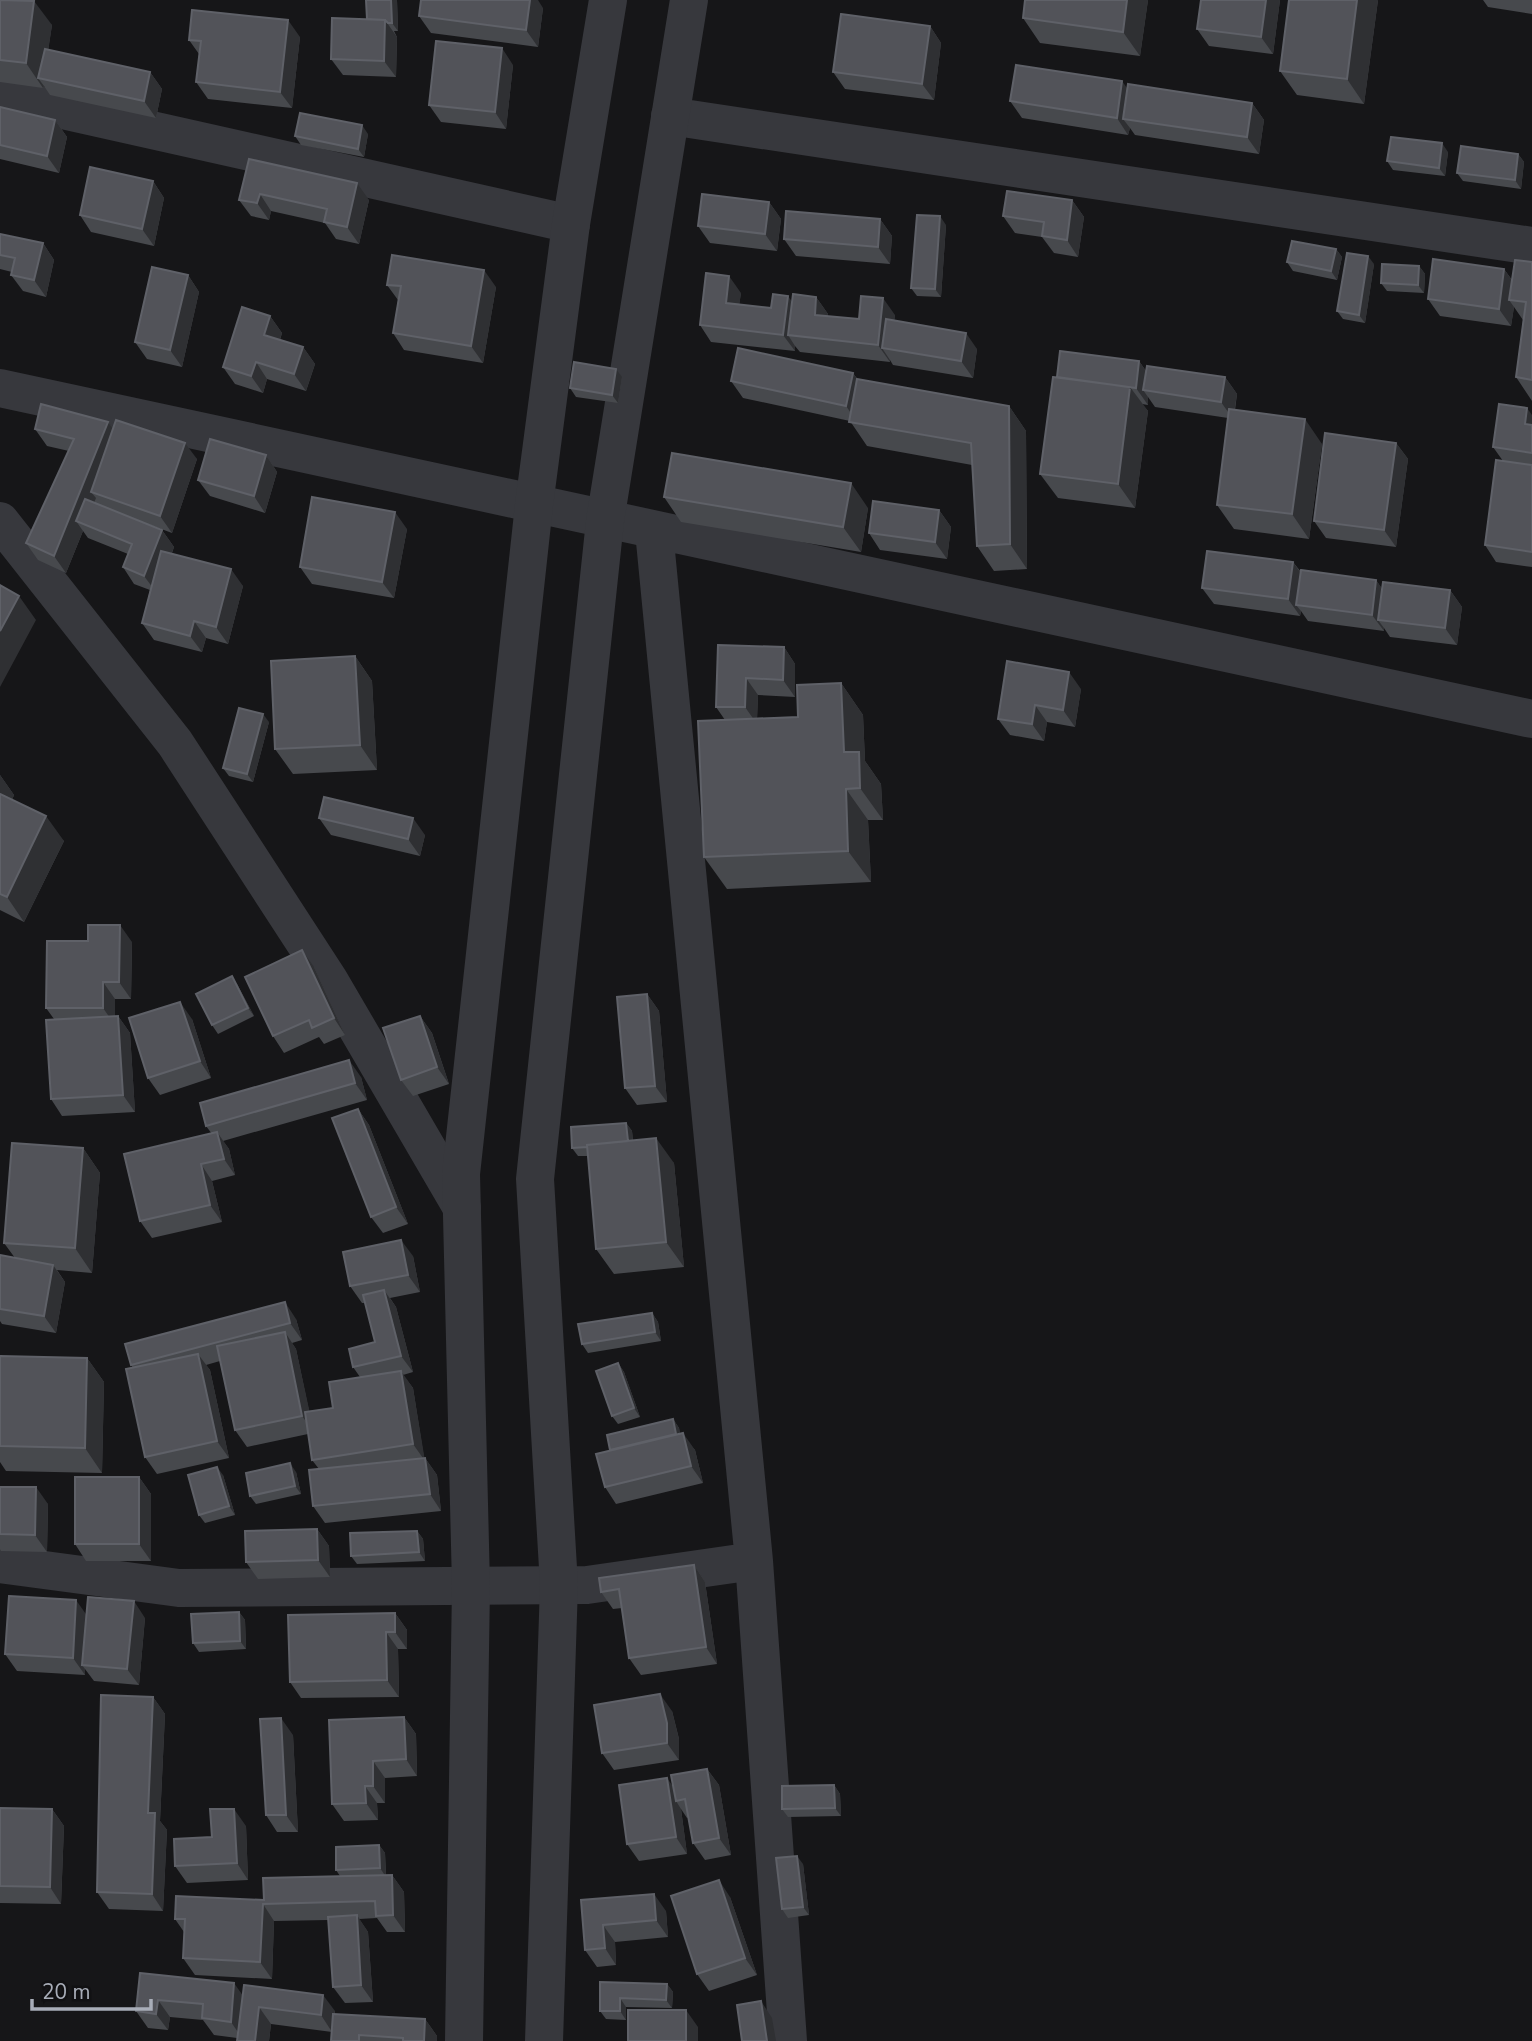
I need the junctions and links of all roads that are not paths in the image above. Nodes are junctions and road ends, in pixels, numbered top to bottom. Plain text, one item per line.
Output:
1 (608, 0) edge
2 (689, 0) edge
3 (0, 96) edge
4 (670, 116) junction
5 (571, 224) junction
6 (1532, 246) edge
7 (0, 388) edge
8 (534, 505) junction
9 (0, 521) edge
10 (605, 521) junction
11 (653, 531) junction
12 (1532, 719) edge
13 (462, 1208) junction
14 (754, 1561) junction
15 (0, 1563) edge
16 (559, 1585) junction
17 (471, 1586) junction
18 (464, 2041) edge
19 (544, 2041) edge
20 (788, 2041) edge

1 - 5 street
2 - 4 street
3 - 5 street
4 - 6 street
4 - 10 street
5 - 8 street
7 - 8 street
8 - 10 street
8 - 13 street
9 - 13 street
10 - 11 street
10 - 16 street
11 - 12 street
11 - 14 street
13 - 17 street
14 - 16 street
14 - 20 street
15 - 17 street
16 - 17 street
16 - 19 street
17 - 18 street

